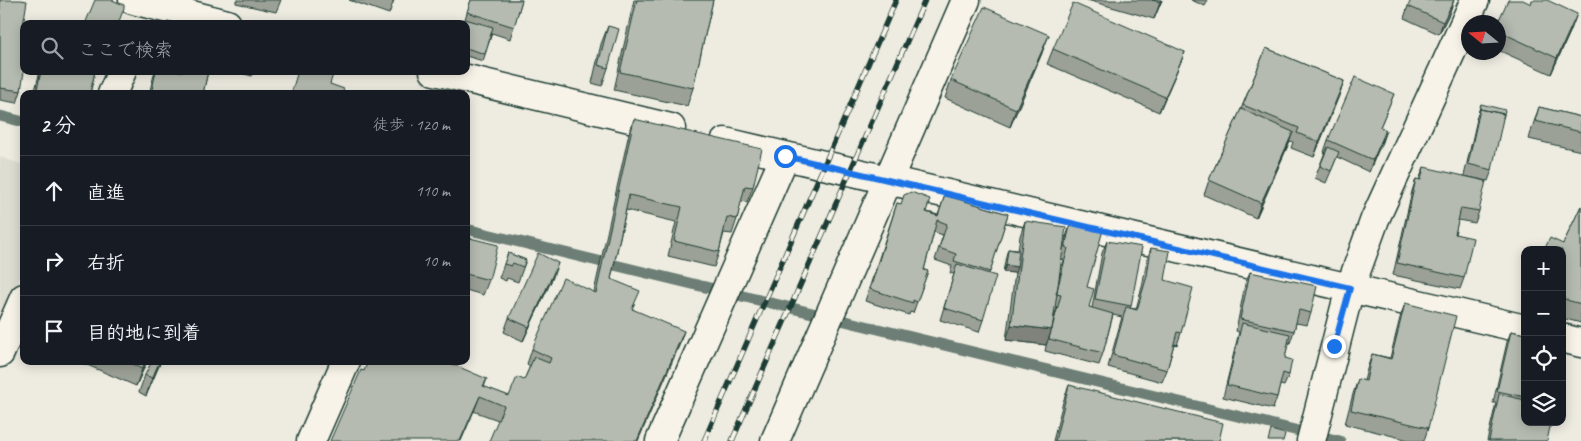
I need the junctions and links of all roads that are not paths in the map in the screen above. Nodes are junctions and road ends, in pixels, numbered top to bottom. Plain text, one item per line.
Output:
1 (966, 0) edge
2 (1474, 0) edge
3 (143, 10) edge
4 (203, 20) edge
5 (120, 75) edge
6 (442, 75) edge
7 (463, 86) edge
8 (114, 90) edge
9 (785, 156) junction
10 (888, 181) junction
11 (1350, 288) junction
12 (20, 307) edge
13 (1521, 329) edge
14 (1566, 339) edge
15 (1581, 343) edge
16 (0, 353) edge
17 (344, 365) edge
18 (311, 441) edge
19 (660, 441) edge
20 (775, 441) edge
21 (1311, 441) edge

1 - 10 street
2 - 11 street
3 - 4 street
5 - 8 street
6 - 7 street
7 - 9 street
9 - 10 street
9 - 19 street
10 - 11 street
10 - 20 street
11 - 13 street
11 - 21 street
12 - 16 street
14 - 15 street
17 - 18 street

